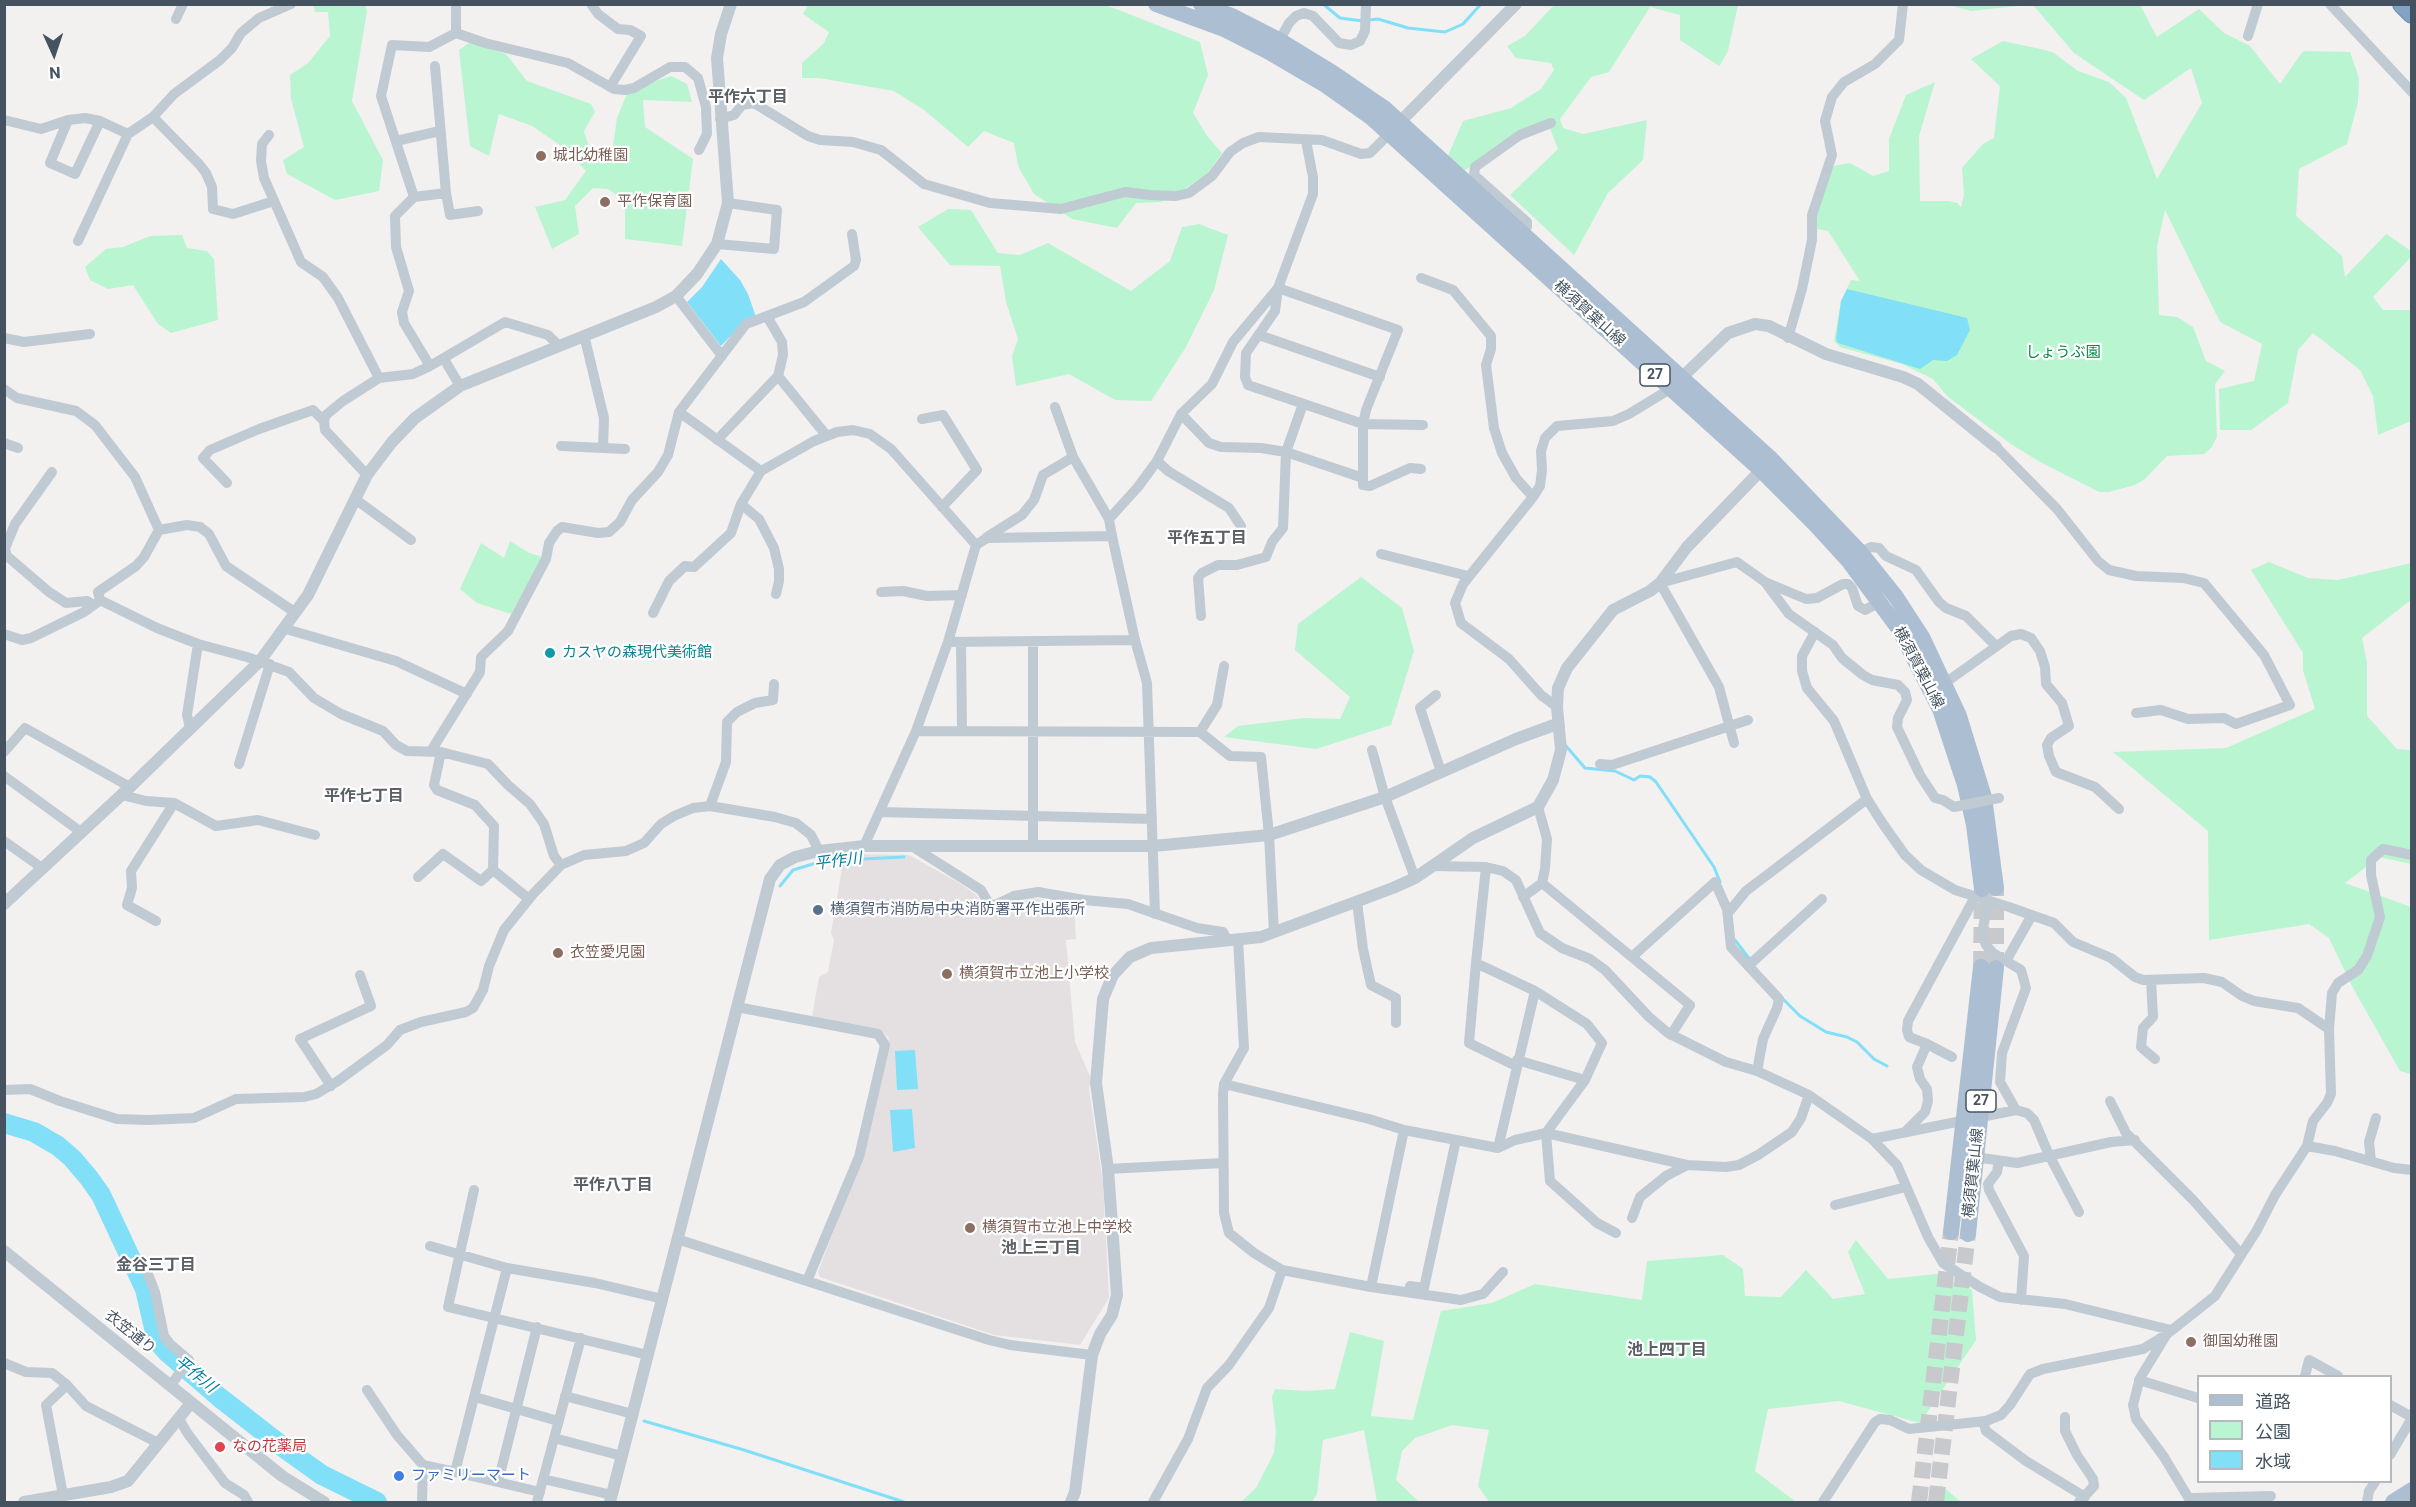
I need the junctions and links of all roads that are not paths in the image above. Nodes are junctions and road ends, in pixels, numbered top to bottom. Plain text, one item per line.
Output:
1 (183, 4) edge
2 (291, 4) edge
3 (456, 4) edge
4 (591, 4) edge
5 (731, 4) edge
6 (1156, 4) edge
7 (1201, 4) edge
8 (1366, 4) edge
9 (1516, 4) edge
10 (1903, 4) edge
11 (2258, 4) edge
12 (2330, 4) edge
13 (2402, 4) edge
14 (2412, 14) edge
15 (176, 18) dead end
16 (456, 33) junction
17 (2248, 36) dead end
18 (1275, 47) junction
19 (435, 66) dead end
20 (610, 87) junction
21 (2412, 93) edge
22 (706, 114) junction
23 (720, 116) junction
24 (153, 117) junction
25 (4, 120) edge
26 (69, 120) junction
27 (100, 121) junction
28 (1551, 123) dead end
29 (1395, 127) junction
30 (440, 131) junction
31 (128, 134) junction
32 (269, 135) dead end
33 (396, 141) junction
34 (1306, 141) junction
35 (699, 150) dead end
36 (446, 193) junction
37 (414, 197) junction
38 (274, 201) junction
39 (728, 203) junction
40 (478, 211) dead end
41 (852, 234) dead end
42 (1516, 239) junction
43 (78, 241) dead end
44 (717, 243) junction
45 (1421, 278) dead end
46 (1278, 288) junction
47 (676, 296) junction
48 (768, 318) junction
49 (90, 334) dead end
50 (584, 335) junction
51 (1259, 335) junction
52 (4, 338) edge
53 (1788, 338) junction
54 (558, 345) junction
55 (722, 356) junction
56 (444, 359) junction
57 (430, 366) junction
58 (778, 376) junction
59 (1380, 377) junction
60 (380, 378) junction
61 (1676, 383) junction
62 (460, 386) junction
63 (4, 389) edge
64 (1303, 404) junction
65 (1055, 407) dead end
66 (679, 412) junction
67 (1181, 414) junction
68 (922, 419) dead end
69 (324, 421) junction
70 (1363, 424) junction
71 (1423, 425) dead end
72 (826, 435) junction
73 (717, 440) junction
74 (4, 442) edge
75 (561, 446) dead end
76 (1996, 447) joint
77 (18, 448) dead end
78 (603, 448) junction
79 (625, 449) dead end
80 (1286, 452) junction
81 (1073, 457) junction
82 (1157, 460) junction
83 (1766, 465) junction
84 (1421, 470) dead end
85 (761, 471) junction
86 (52, 472) dead end
87 (367, 475) junction
88 (1363, 478) junction
89 (227, 483) dead end
90 (1533, 497) junction
91 (355, 500) junction
92 (741, 504) junction
93 (942, 507) junction
94 (1109, 519) junction
95 (1241, 526) dead end
96 (159, 530) junction
97 (1112, 536) junction
98 (987, 538) junction
99 (411, 540) dead end
100 (5, 545) edge
101 (976, 545) junction
102 (1860, 552) junction
103 (1381, 554) dead end
104 (1468, 576) junction
105 (1765, 582) junction
106 (1660, 583) junction
107 (881, 592) dead end
108 (776, 594) dead end
109 (962, 594) junction
110 (97, 602) junction
111 (1880, 602) junction
112 (296, 613) junction
113 (653, 613) dead end
114 (1201, 616) dead end
115 (286, 628) junction
116 (1815, 632) junction
117 (4, 634) edge
118 (1135, 640) junction
119 (1033, 641) junction
120 (948, 642) junction
121 (961, 642) junction
122 (198, 644) junction
123 (1996, 646) junction
124 (265, 662) junction
125 (1224, 666) dead end
126 (1945, 683) junction
127 (774, 684) dead end
128 (467, 694) junction
129 (1436, 694) dead end
130 (1557, 707) junction
131 (2136, 713) dead end
132 (1748, 720) dead end
133 (1557, 724) junction
134 (1728, 726) junction
135 (189, 728) junction
136 (916, 731) junction
137 (962, 731) junction
138 (1033, 732) junction
139 (1149, 732) junction
140 (1200, 732) junction
141 (1734, 743) dead end
142 (1372, 750) dead end
143 (4, 752) edge
144 (436, 752) junction
145 (239, 764) dead end
146 (1600, 765) dead end
147 (1441, 772) junction
148 (4, 776) edge
149 (126, 791) junction
150 (1385, 797) junction
151 (2005, 797) dead end
152 (1868, 799) junction
153 (174, 803) junction
154 (710, 806) junction
155 (1538, 807) junction
156 (2120, 809) dead end
157 (880, 812) junction
158 (1033, 816) junction
159 (1152, 819) junction
160 (81, 832) junction
161 (315, 835) dead end
162 (1269, 835) junction
163 (4, 841) edge
164 (910, 845) junction
165 (1033, 845) junction
166 (864, 846) junction
167 (1153, 846) junction
168 (819, 851) junction
169 (2412, 855) edge
170 (561, 865) junction
171 (1433, 866) junction
172 (1486, 867) junction
173 (42, 868) junction
174 (493, 870) junction
175 (418, 877) dead end
176 (1415, 878) junction
177 (1542, 883) junction
178 (1985, 894) junction
179 (1523, 897) junction
180 (529, 899) junction
181 (1822, 899) dead end
182 (1357, 902) junction
183 (4, 904) edge
184 (1728, 913) junction
185 (1155, 914) junction
186 (2032, 915) junction
187 (156, 921) dead end
188 (1274, 933) junction
189 (1232, 939) junction
190 (1633, 956) junction
191 (1476, 963) junction
192 (1748, 966) junction
193 (1994, 966) junction
194 (360, 975) dead end
195 (2151, 980) junction
196 (1535, 991) junction
197 (737, 1007) junction
198 (1396, 1023) dead end
199 (2329, 1029) junction
200 (1671, 1035) junction
201 (1927, 1044) junction
202 (1952, 1057) dead end
203 (2155, 1059) dead end
204 (1517, 1063) junction
205 (1757, 1071) junction
206 (1585, 1080) junction
207 (1224, 1084) junction
208 (331, 1086) junction
209 (4, 1090) edge
210 (1809, 1095) junction
211 (2110, 1101) dead end
212 (2016, 1110) junction
213 (2376, 1118) dead end
214 (1971, 1119) junction
215 (1404, 1130) junction
216 (1906, 1132) junction
217 (1546, 1133) junction
218 (1872, 1138) junction
219 (1456, 1140) junction
220 (2135, 1140) junction
221 (2307, 1146) junction
222 (1498, 1148) junction
223 (2049, 1155) junction
224 (1974, 1157) junction
225 (1999, 1161) junction
226 (2372, 1161) junction
227 (1223, 1163) junction
228 (1687, 1165) junction
229 (1108, 1169) junction
230 (2412, 1170) edge
231 (1906, 1187) junction
232 (474, 1190) dead end
233 (1835, 1205) dead end
234 (2079, 1212) dead end
235 (1632, 1218) dead end
236 (1616, 1233) dead end
237 (677, 1239) junction
238 (430, 1246) dead end
239 (4, 1251) edge
240 (2241, 1254) junction
241 (461, 1255) junction
242 (507, 1268) junction
243 (146, 1269) dead end
244 (1282, 1270) junction
245 (1503, 1272) dead end
246 (807, 1281) junction
247 (1371, 1287) junction
248 (1405, 1292) junction
249 (663, 1299) junction
250 (2021, 1300) junction
251 (495, 1318) junction
252 (537, 1328) junction
253 (2169, 1332) junction
254 (581, 1338) junction
255 (648, 1355) junction
256 (1092, 1355) junction
257 (4, 1363) edge
258 (2305, 1375) edge
259 (2335, 1375) edge
260 (2139, 1380) junction
261 (171, 1384) junction
262 (67, 1385) junction
263 (367, 1390) dead end
264 (565, 1396) junction
265 (475, 1397) junction
266 (2197, 1397) edge
267 (191, 1403) junction
268 (2392, 1406) edge
269 (517, 1409) junction
270 (633, 1413) junction
271 (2065, 1417) dead end
272 (2412, 1418) edge
273 (179, 1419) junction
274 (558, 1421) junction
275 (1983, 1421) junction
276 (554, 1438) junction
277 (158, 1443) junction
278 (2392, 1453) edge
279 (622, 1456) junction
280 (423, 1465) junction
281 (455, 1472) junction
282 (543, 1479) junction
283 (498, 1482) junction
284 (2374, 1483) edge
285 (2412, 1490) edge
286 (63, 1495) junction
287 (2271, 1496) dead end
288 (538, 1497) edge
289 (611, 1499) edge
290 (2082, 1500) edge
291 (2190, 1501) edge
292 (24, 1503) edge
293 (249, 1503) edge
294 (324, 1503) edge
295 (422, 1503) edge
296 (1071, 1503) edge
297 (1154, 1503) edge
298 (1823, 1503) edge
299 (2367, 1503) edge
300 (2393, 1503) edge

1 - 15 street
2 - 24 street
3 - 16 street
4 - 20 street
5 - 23 street
6 - 18 main road, 横須賀葉山線 / 27
7 - 18 main road, 横須賀葉山線 / 27
8 - 18 street
9 - 29 street
10 - 53 street
11 - 17 street
12 - 21 street
13 - 14 highway
16 - 20 street
16 - 33 street
18 - 29 main road, 横須賀葉山線 / 27
19 - 30 street
20 - 22 street
22 - 23 street
22 - 35 street
23 - 34 street
23 - 39 street
24 - 31 street
24 - 38 street
25 - 26 street
26 - 27 street
26 - 27 street
27 - 31 street
28 - 42 street
29 - 34 street
29 - 42 main road, 横須賀葉山線 / 27
30 - 33 street
30 - 36 street
31 - 43 street
32 - 38 street
33 - 37 street
34 - 46 street
36 - 37 street
36 - 40 street
37 - 57 street
38 - 60 street
39 - 44 street
39 - 44 street
41 - 48 street
42 - 61 main road, 横須賀葉山線 / 27
44 - 47 street
45 - 90 street
46 - 51 street
46 - 59 street
46 - 67 street
47 - 50 street
47 - 55 street
48 - 55 street
48 - 58 street
49 - 52 street
50 - 54 street
50 - 78 street
51 - 59 street
51 - 64 street
53 - 61 street
53 - 76 street
54 - 56 street
54 - 62 street
55 - 66 street
56 - 57 street
56 - 62 street
57 - 60 street
58 - 72 street
58 - 73 street
59 - 70 street
60 - 69 street
61 - 83 main road, 横須賀葉山線 / 27
61 - 90 street
62 - 87 street
63 - 96 street
64 - 70 street
64 - 80 street
65 - 81 street
66 - 73 street
66 - 128 street
67 - 80 street
67 - 82 street
68 - 93 street
69 - 87 street
69 - 89 street
70 - 71 street
70 - 88 street
72 - 85 street
72 - 93 street
73 - 85 street
74 - 77 street
75 - 78 street
76 - 131 street
78 - 79 street
80 - 88 street
80 - 114 street
81 - 94 street
81 - 98 street
82 - 94 street
82 - 95 street
83 - 102 main road, 横須賀葉山線 / 27
83 - 106 street
83 - 111 main road, 横須賀葉山線 / 27
84 - 88 street
85 - 92 street
86 - 100 street
87 - 91 street
90 - 104 street
91 - 99 street
91 - 112 street
92 - 108 street
92 - 113 street
93 - 101 street
94 - 97 street
96 - 110 street
96 - 112 street
97 - 98 street
97 - 118 street
98 - 101 street
100 - 110 street
101 - 109 street
102 - 123 street
102 - 126 main road, 横須賀葉山線 / 27
103 - 104 street
104 - 130 street
105 - 106 street
105 - 111 street
105 - 116 street
106 - 130 street
106 - 134 street
107 - 109 street
109 - 120 street
110 - 117 street
110 - 122 street
111 - 178 main road, 横須賀葉山線 / 27
112 - 115 street
115 - 124 street
115 - 128 street
116 - 151 street, bridge
116 - 152 street
118 - 119 street
118 - 139 street
119 - 121 street
119 - 138 street
120 - 121 street
120 - 136 street
121 - 137 street
122 - 124 street
122 - 135 street
123 - 126 street
123 - 156 street
124 - 135 street
124 - 144 street
124 - 145 street
125 - 140 street
126 - 178 main road, 横須賀葉山線 / 27
127 - 154 street
128 - 144 street
129 - 147 street
130 - 133 street
132 - 134 street
133 - 147 street
133 - 155 street
134 - 141 street
134 - 146 street
135 - 149 street
136 - 137 street
136 - 157 street
137 - 138 street
138 - 139 street
138 - 158 street
139 - 140 street
139 - 159 street
140 - 162 street
142 - 150 street
143 - 149 street
144 - 170 street
144 - 174 street
147 - 150 street
148 - 160 street
149 - 153 street
149 - 160 street
150 - 162 street
150 - 176 street
152 - 178 street
152 - 184 street
153 - 161 street
153 - 187 street
154 - 168 street
154 - 170 street
155 - 171 street
155 - 177 street
157 - 158 street
157 - 166 street
158 - 159 street
158 - 165 street
159 - 167 street
160 - 173 street
162 - 167 street
162 - 188 street
163 - 173 street
164 - 165 street
164 - 166 street
164 - 185 street
165 - 167 street
166 - 168 street
167 - 185 street
168 - 197 street
169 - 199 street
170 - 180 street
171 - 172 street
171 - 176 street
172 - 179 street
172 - 191 street
173 - 183 street
174 - 175 street
174 - 180 street
176 - 182 street
177 - 179 street
177 - 190 street
178 - 186 street
178 - 193 street
178 - 201 street
179 - 200 street
180 - 208 street
181 - 192 street
182 - 188 street
182 - 198 street
184 - 190 street
184 - 192 street
185 - 189 street
186 - 193 street
186 - 195 street
188 - 189 street
189 - 207 street
189 - 229 street
190 - 200 street
191 - 196 street
191 - 204 street
192 - 205 street
193 - 212 street
193 - 214 main road, 横須賀葉山線 / 27
194 - 208 street
195 - 199 street
195 - 203 street
196 - 204 street
196 - 206 street
197 - 237 street
197 - 246 street
199 - 221 street
200 - 205 street
201 - 202 street
201 - 216 street
204 - 206 street
204 - 222 street
205 - 210 street
206 - 217 street
207 - 215 street
207 - 227 street
208 - 209 street
210 - 218 street
210 - 228 street
211 - 220 street
212 - 214 street
212 - 223 street
213 - 226 street
214 - 216 street
214 - 224 main road, 横須賀葉山線 / 27
214 - 224 main road, 横須賀葉山線 / 27
215 - 219 street
215 - 247 street
216 - 218 street
217 - 222 street
217 - 228 street
217 - 236 street
218 - 231 street
219 - 222 street
219 - 248 street
220 - 223 street
220 - 240 street
221 - 226 street
221 - 240 street
223 - 225 street
223 - 234 street
224 - 225 street
225 - 250 street
226 - 230 street
227 - 229 street
227 - 244 street
228 - 235 street
229 - 256 street
231 - 233 street
231 - 250 street
232 - 241 street
237 - 246 street
237 - 249 street
238 - 241 street
239 - 261 street, 衣笠通り
240 - 253 street
241 - 242 street
241 - 251 street
242 - 249 street
242 - 251 street
243 - 261 street
244 - 247 street
244 - 297 street
245 - 248 street
246 - 256 street
247 - 248 street
249 - 255 street
250 - 253 street
251 - 252 street
251 - 265 street
252 - 254 street
252 - 269 street
253 - 260 street
253 - 275 street
254 - 255 street
254 - 264 street
255 - 270 street
256 - 296 street
257 - 262 street
258 - 259 street
260 - 266 street
260 - 291 street
261 - 267 street, 衣笠通り
262 - 277 street
262 - 286 street
263 - 280 street
264 - 270 street
264 - 274 street
265 - 269 street
265 - 281 street
267 - 273 street
267 - 294 street, 衣笠通り
268 - 272 street
269 - 274 street
269 - 283 street
270 - 279 street
271 - 290 street
272 - 278 street
273 - 277 street
273 - 293 street
274 - 276 street
275 - 290 street
275 - 298 street
276 - 279 street
276 - 282 street
277 - 286 street
279 - 289 street
280 - 281 street
280 - 295 street
281 - 283 street
282 - 288 street
282 - 289 street
283 - 288 street
284 - 299 street
285 - 300 main road
286 - 292 street
287 - 291 street

